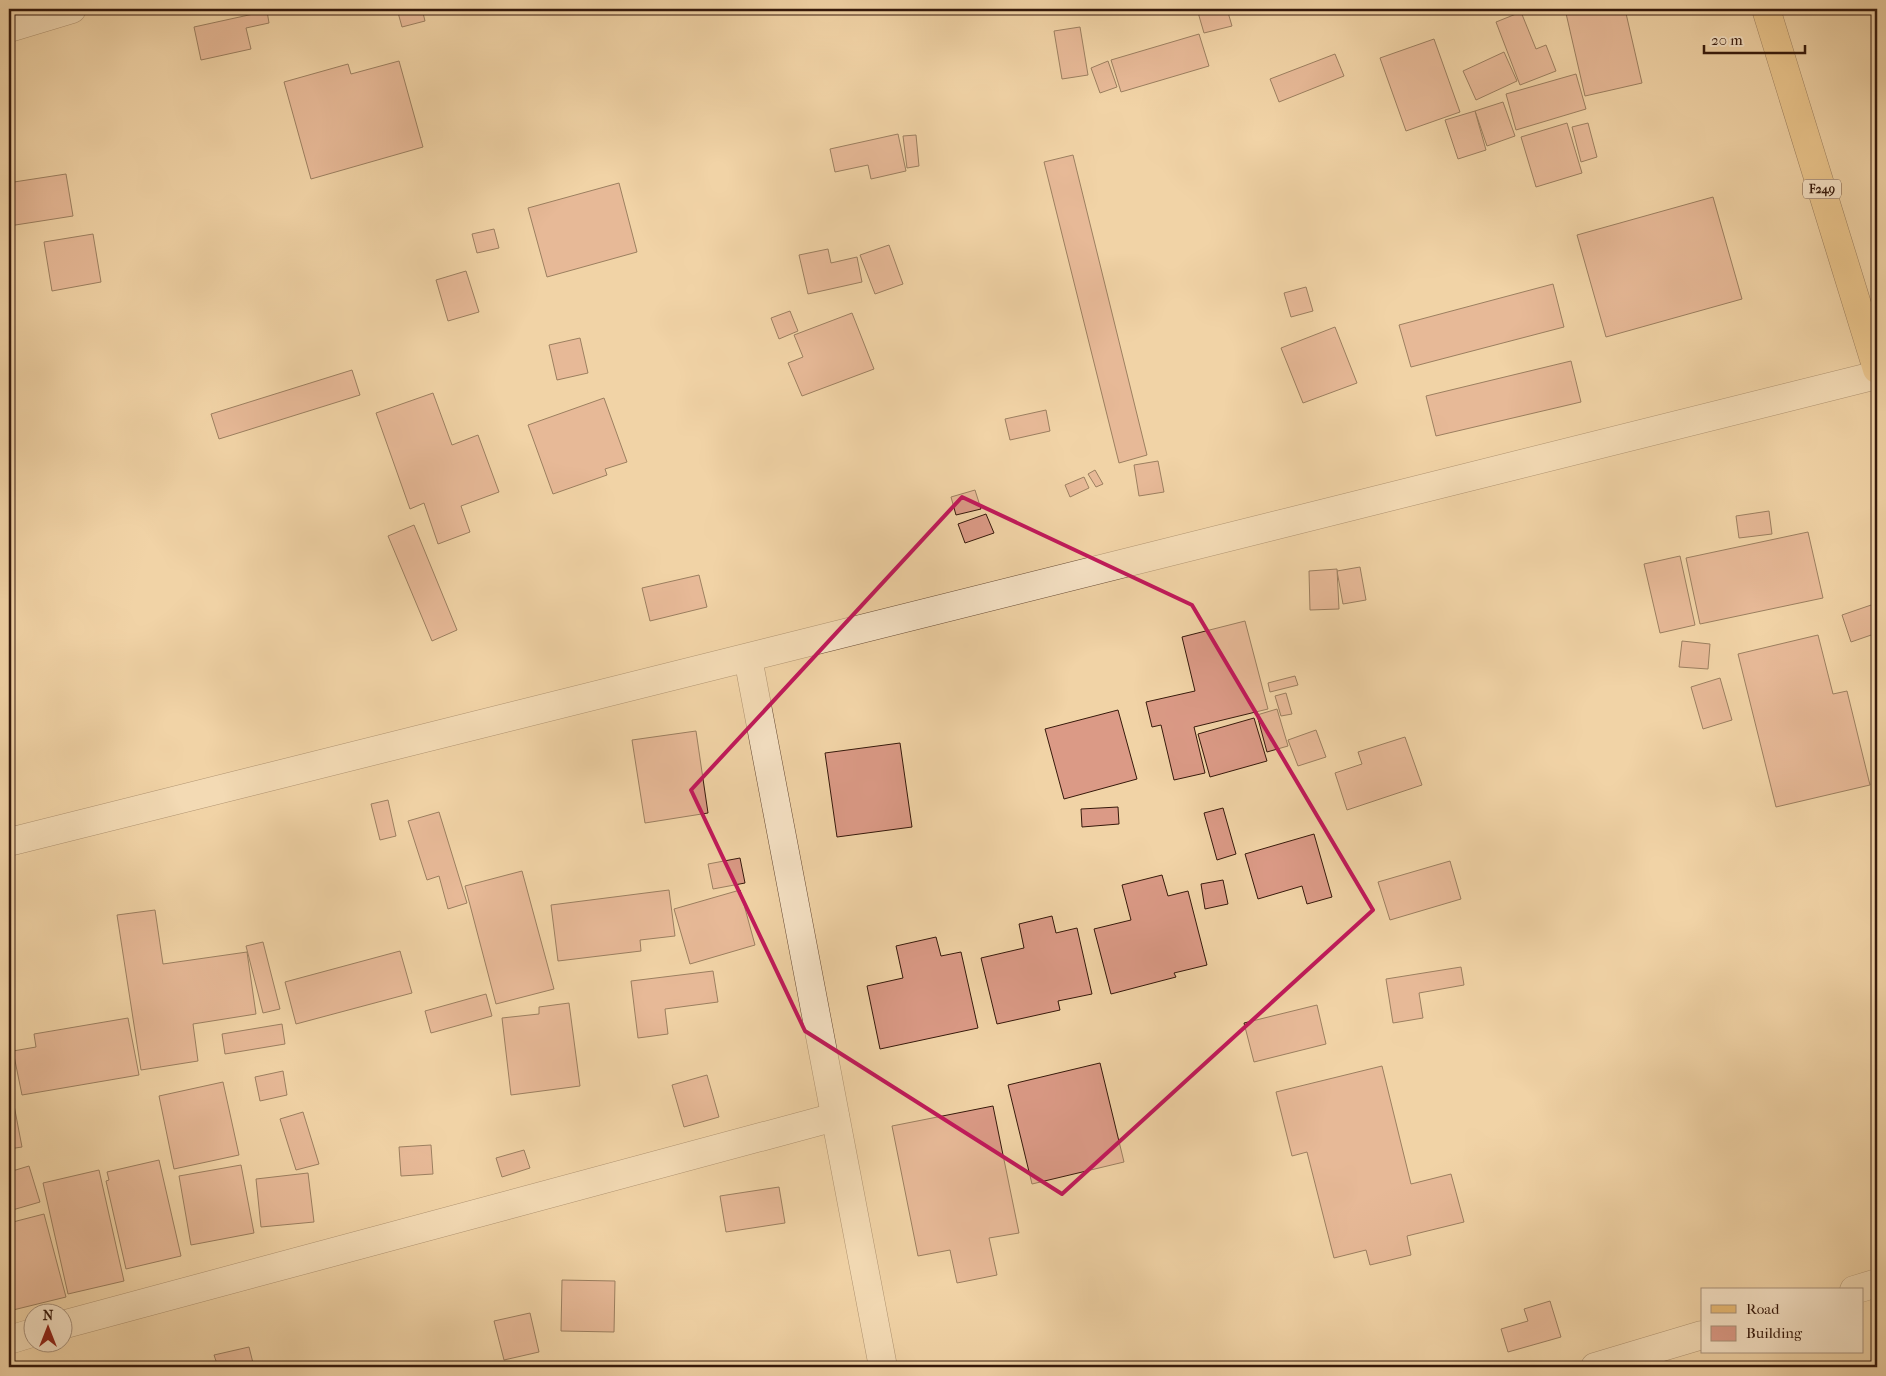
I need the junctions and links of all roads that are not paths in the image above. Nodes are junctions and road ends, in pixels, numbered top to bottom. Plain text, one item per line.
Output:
1 (72, 9) edge
2 (1766, 9) edge
3 (9, 28) edge
4 (1877, 369) edge
5 (1877, 375) edge
6 (748, 658) junction
7 (9, 842) edge
8 (835, 1117) junction
9 (1877, 1283) edge
10 (1861, 1288) edge
11 (72, 1322) edge
12 (1701, 1335) edge
13 (22, 1336) edge
14 (9, 1340) edge
15 (883, 1367) edge
16 (1595, 1367) edge

1 - 3 street
2 - 4 main road, F249
5 - 6 street
6 - 7 street
6 - 8 street
8 - 11 street
8 - 15 street
9 - 10 street
12 - 16 street
13 - 14 street

